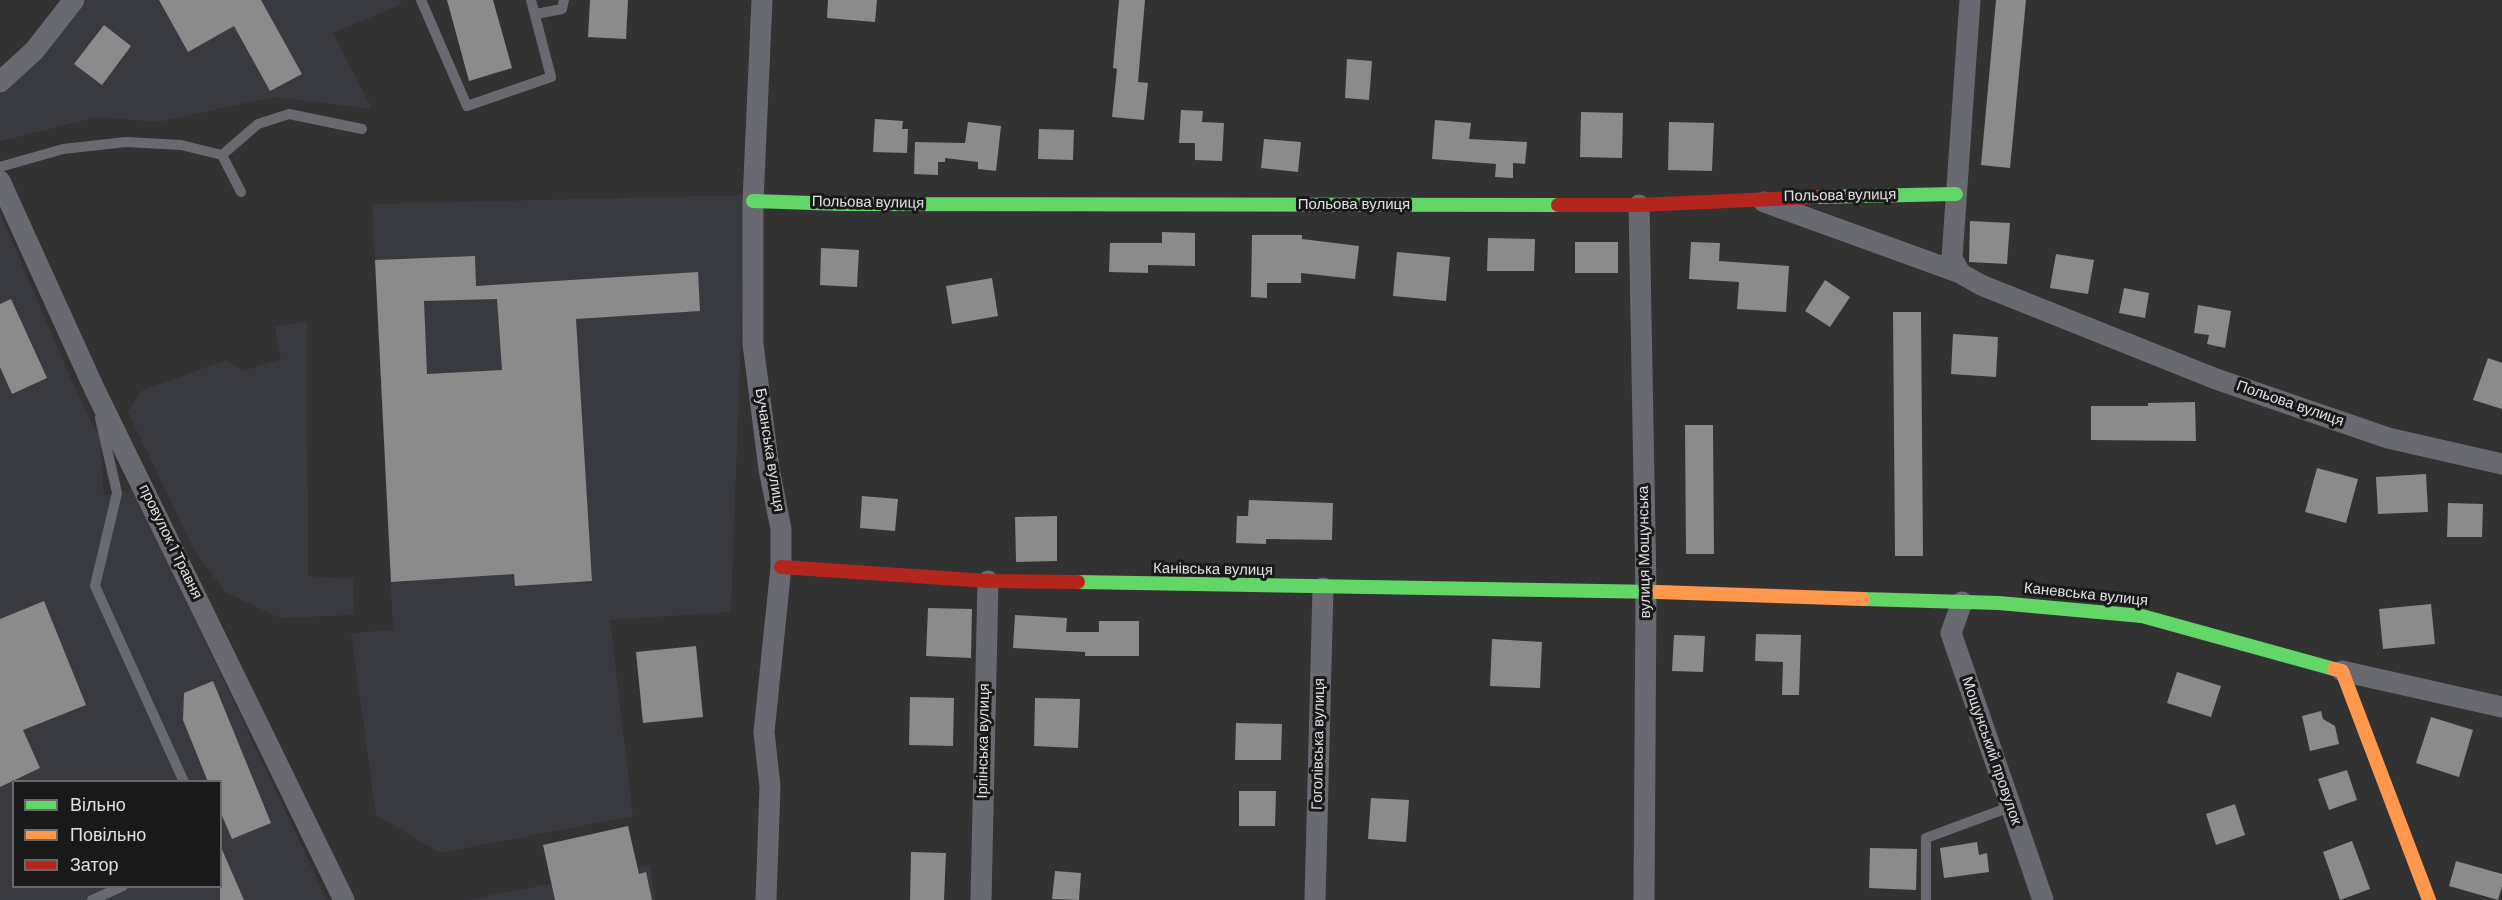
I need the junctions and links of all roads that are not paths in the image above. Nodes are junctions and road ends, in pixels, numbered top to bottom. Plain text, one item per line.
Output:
1 (74, 0) edge
2 (421, 0) edge
3 (531, 0) edge
4 (564, 0) edge
5 (762, 0) edge
6 (1970, 0) edge
7 (536, 14) junction
8 (0, 82) edge
9 (362, 129) dead end
10 (222, 156) junction
11 (0, 167) edge
12 (0, 181) edge
13 (241, 192) dead end
14 (1956, 194) junction
15 (1752, 198) junction
16 (753, 201) junction
17 (1639, 205) junction
18 (1960, 273) junction
19 (93, 386) junction
20 (2502, 464) edge
21 (781, 567) junction
22 (988, 581) junction
23 (1323, 588) junction
24 (1646, 592) junction
25 (1962, 602) junction
26 (2342, 671) junction
27 (2502, 707) edge
28 (183, 780) edge
29 (2010, 807) junction
30 (119, 888) edge
31 (92, 900) edge
32 (344, 900) edge
33 (766, 900) edge
34 (981, 900) edge
35 (1315, 900) edge
36 (1644, 900) edge
37 (1926, 900) edge
38 (2043, 900) edge
39 (2428, 900) edge

1 - 8 street
2 - 7 lane
3 - 7 lane
4 - 7 lane
5 - 16 street, Бучанська вулиця
6 - 14 street
9 - 10 lane
10 - 11 lane
10 - 13 lane
12 - 19 street, провулок 1 Травня
14 - 15 street, Польова вулиця
14 - 18 street
15 - 17 street, Польова вулиця
15 - 18 street, Польова вулиця
16 - 17 street, Польова вулиця
16 - 21 street, Бучанська вулиця
17 - 24 street, вулиця Мощунська
18 - 20 street, Польова вулиця
19 - 28 lane
19 - 32 street, провулок 1 Травня
21 - 22 street, Канівська вулиця
21 - 33 street, Бучанська вулиця
22 - 23 street, Канівська вулиця
22 - 34 street, Ірпінська вулиця
23 - 24 street, Канівська вулиця
23 - 35 street, Гоголівська вулиця
24 - 25 street, Каневська вулиця
24 - 36 street, вулиця Мощунська
25 - 26 street, Каневська вулиця
25 - 29 street, Мощунський провулок
26 - 27 street
26 - 39 street
29 - 37 lane
29 - 38 street, Мощунський провулок
30 - 31 lane

